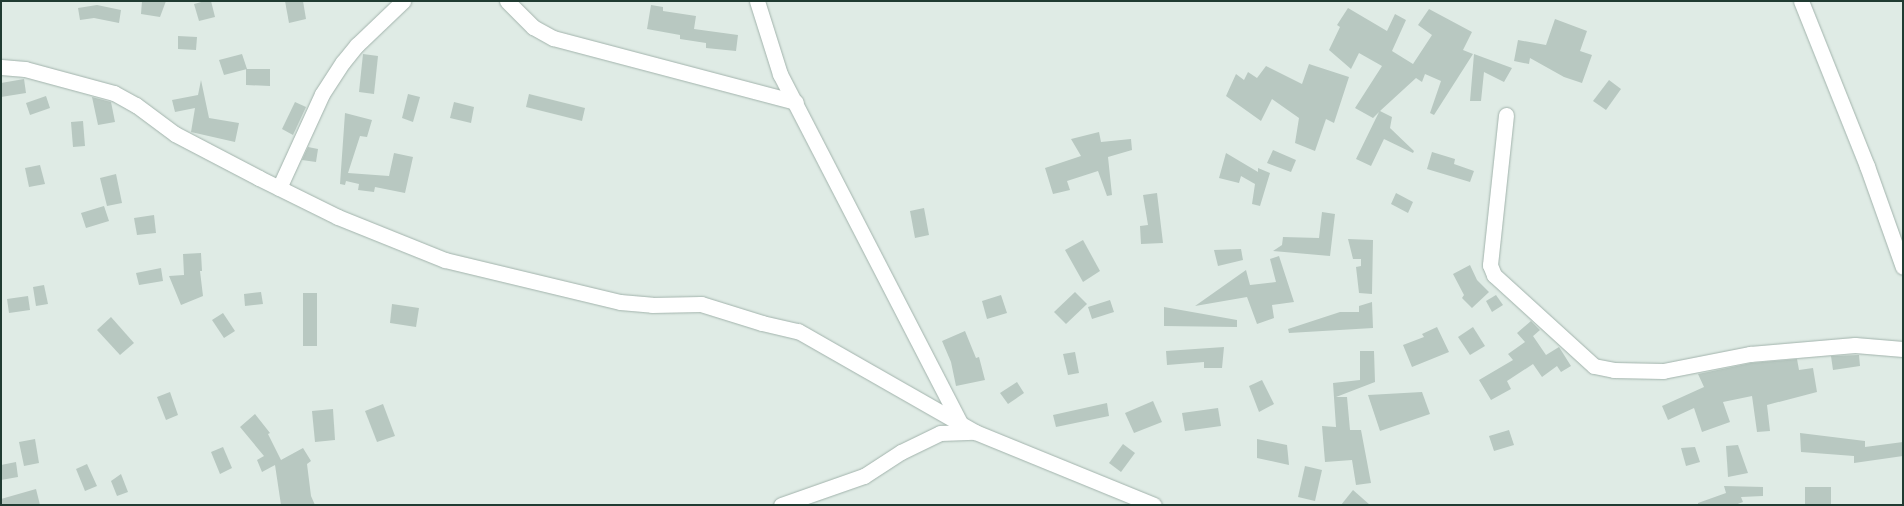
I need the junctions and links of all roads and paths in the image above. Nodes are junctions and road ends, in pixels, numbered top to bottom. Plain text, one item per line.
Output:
1 (403, 1) edge
2 (507, 1) edge
3 (757, 1) edge
4 (1801, 1) edge
5 (4, 64) edge
6 (796, 102) junction
7 (1506, 115) dead end
8 (279, 188) junction
9 (1903, 267) edge
10 (1903, 349) edge
11 (961, 424) junction
12 (975, 432) junction
13 (781, 505) edge
14 (1154, 505) edge

1 - 8 street
2 - 6 street
3 - 6 street
4 - 9 street
5 - 8 street
6 - 11 street
7 - 10 street
8 - 11 street
11 - 12 street
12 - 13 street
12 - 14 street

